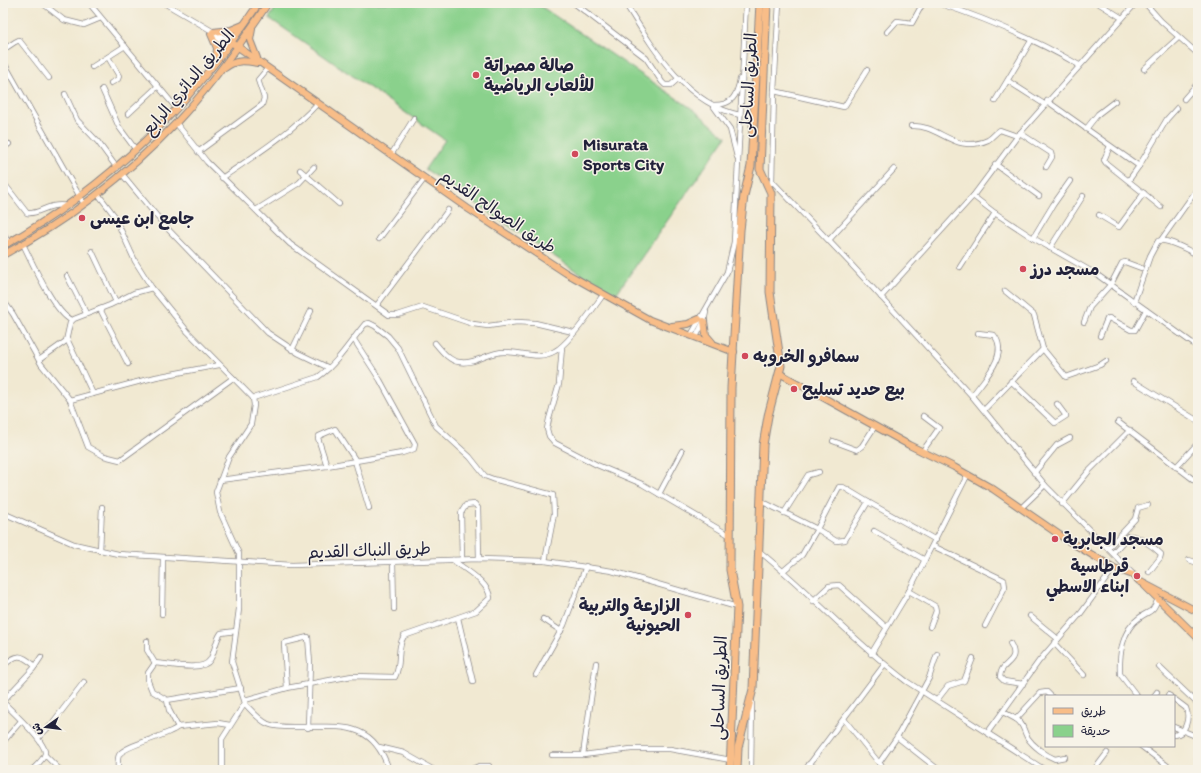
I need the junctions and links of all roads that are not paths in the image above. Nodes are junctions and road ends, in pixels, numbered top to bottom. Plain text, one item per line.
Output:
1 (42, 3) edge
2 (89, 3) edge
3 (164, 3) edge
4 (258, 3) edge
5 (268, 3) edge
6 (574, 3) edge
7 (625, 3) edge
8 (746, 3) edge
9 (760, 3) edge
10 (767, 3) edge
11 (779, 3) edge
12 (923, 3) edge
13 (938, 3) edge
14 (1098, 3) edge
15 (1136, 3) edge
16 (1145, 3) edge
17 (101, 18) junction
18 (1122, 18) junction
19 (244, 24) junction
20 (254, 24) junction
21 (887, 32) dead end
22 (212, 33) junction
23 (1178, 38) junction
24 (1031, 41) junction
25 (230, 44) junction
26 (125, 46) junction
27 (237, 48) junction
28 (3, 50) edge
29 (1198, 54) edge
30 (108, 57) junction
31 (756, 59) junction
32 (765, 60) junction
33 (3, 61) edge
34 (216, 63) junction
35 (262, 64) junction
36 (743, 64) junction
37 (775, 65) junction
38 (1079, 65) junction
39 (92, 67) dead end
40 (1144, 69) dead end
41 (867, 70) dead end
42 (220, 71) junction
43 (49, 78) dead end
44 (679, 78) junction
45 (1008, 81) junction
46 (111, 83) dead end
47 (1198, 83) edge
48 (158, 86) junction
49 (102, 89) dead end
50 (774, 90) junction
51 (65, 94) dead end
52 (1184, 99) dead end
53 (996, 101) dead end
54 (1115, 101) dead end
55 (318, 103) junction
56 (1046, 103) junction
57 (713, 105) junction
58 (1177, 108) dead end
59 (177, 109) junction
60 (128, 114) dead end
61 (740, 115) junction
62 (414, 118) dead end
63 (176, 123) junction
64 (911, 126) dead end
65 (1086, 129) junction
66 (1018, 135) junction
67 (9, 144) dead end
68 (1110, 146) junction
69 (3, 148) edge
70 (136, 150) junction
71 (198, 152) junction
72 (391, 155) junction
73 (995, 164) junction
74 (738, 166) junction
75 (1139, 166) junction
76 (314, 167) dead end
77 (1046, 167) dead end
78 (117, 168) junction
79 (894, 169) dead end
80 (300, 170) dead end
81 (122, 174) junction
82 (306, 176) junction
83 (222, 178) junction
84 (425, 178) junction
85 (1129, 180) junction
86 (772, 181) junction
87 (1070, 181) dead end
88 (3, 182) edge
89 (1198, 188) edge
90 (771, 193) junction
91 (1144, 193) junction
92 (98, 194) junction
93 (973, 196) junction
94 (1039, 196) dead end
95 (1083, 196) dead end
96 (80, 197) junction
97 (84, 204) junction
98 (339, 204) dead end
99 (68, 206) junction
100 (1161, 207) dead end
101 (256, 210) junction
102 (448, 210) dead end
103 (995, 213) junction
104 (1098, 215) dead end
105 (3, 234) edge
106 (1033, 238) junction
107 (380, 239) dead end
108 (829, 240) junction
109 (1161, 240) junction
110 (9, 243) junction
111 (23, 244) junction
112 (3, 246) edge
113 (1050, 248) junction
114 (92, 251) dead end
115 (3, 255) edge
116 (1198, 256) edge
117 (960, 268) dead end
118 (1141, 268) dead end
119 (67, 276) dead end
120 (1111, 284) junction
121 (152, 288) junction
122 (1005, 291) dead end
123 (603, 295) junction
124 (881, 297) junction
125 (3, 300) edge
126 (116, 302) junction
127 (1134, 302) junction
128 (377, 305) junction
129 (100, 309) junction
130 (1146, 310) junction
131 (311, 311) dead end
132 (86, 314) junction
133 (72, 320) junction
134 (701, 320) junction
135 (1084, 322) dead end
136 (667, 327) junction
137 (573, 332) junction
138 (978, 333) dead end
139 (694, 336) junction
140 (1100, 336) dead end
141 (353, 338) junction
142 (67, 339) junction
143 (712, 342) junction
144 (435, 343) dead end
145 (562, 347) junction
146 (1198, 347) edge
147 (1043, 349) junction
148 (292, 350) junction
149 (734, 352) junction
150 (39, 360) junction
151 (1106, 361) dead end
152 (128, 364) dead end
153 (219, 365) junction
154 (329, 368) junction
155 (780, 373) junction
156 (233, 378) junction
157 (1012, 381) junction
158 (1133, 381) dead end
159 (93, 394) junction
160 (972, 396) junction
161 (253, 398) junction
162 (70, 400) junction
163 (1057, 404) dead end
164 (984, 410) junction
165 (923, 416) dead end
166 (1198, 421) edge
167 (1118, 422) dead end
168 (875, 426) junction
169 (1130, 430) junction
170 (1070, 438) dead end
171 (833, 441) dead end
172 (1198, 443) edge
173 (682, 452) dead end
174 (922, 452) junction
175 (355, 461) junction
176 (327, 466) junction
177 (1176, 467) junction
178 (819, 472) dead end
179 (1034, 473) junction
180 (968, 474) junction
181 (220, 480) junction
182 (1198, 483) edge
183 (1045, 486) junction
184 (659, 494) junction
185 (761, 501) junction
186 (868, 502) junction
187 (1062, 504) junction
188 (1148, 505) dead end
189 (102, 507) dead end
190 (369, 508) dead end
191 (1021, 508) junction
192 (784, 513) junction
193 (3, 514) edge
194 (817, 529) junction
195 (874, 531) dead end
196 (730, 535) junction
197 (936, 540) junction
198 (933, 546) junction
199 (1108, 548) junction
200 (100, 551) junction
201 (758, 551) junction
202 (1113, 553) junction
203 (163, 558) junction
204 (479, 559) junction
205 (454, 560) junction
206 (462, 560) junction
207 (925, 560) junction
208 (1189, 560) dead end
209 (545, 561) junction
210 (239, 562) junction
211 (393, 562) junction
212 (1198, 563) edge
213 (586, 566) junction
214 (1114, 568) junction
215 (783, 571) junction
216 (1149, 572) dead end
217 (1133, 575) junction
218 (1139, 581) junction
219 (909, 591) junction
220 (1158, 599) junction
221 (813, 601) junction
222 (737, 607) junction
223 (394, 609) dead end
224 (1198, 611) edge
225 (162, 614) dead end
226 (1030, 616) dead end
227 (458, 618) junction
228 (543, 619) dead end
229 (984, 626) dead end
230 (886, 627) junction
231 (930, 627) dead end
232 (236, 631) junction
233 (561, 631) junction
234 (1198, 638) edge
235 (147, 641) dead end
236 (1056, 641) junction
237 (1010, 643) dead end
238 (871, 654) junction
239 (937, 654) dead end
240 (41, 657) dead end
241 (973, 658) dead end
242 (155, 663) junction
243 (596, 663) dead end
244 (884, 665) junction
245 (3, 666) edge
246 (35, 666) junction
247 (1159, 667) dead end
248 (536, 675) dead end
249 (1084, 675) dead end
250 (84, 682) dead end
251 (473, 682) dead end
252 (1023, 684) junction
253 (309, 685) junction
254 (241, 688) junction
255 (287, 688) junction
256 (753, 689) junction
257 (922, 691) junction
258 (1050, 695) edge
259 (1136, 695) edge
260 (167, 700) junction
261 (937, 700) junction
262 (1175, 700) edge
263 (3, 701) edge
264 (245, 702) junction
265 (1198, 704) edge
266 (1003, 712) junction
267 (1016, 719) junction
268 (844, 720) junction
269 (21, 721) junction
270 (230, 725) junction
271 (178, 727) junction
272 (1175, 727) edge
273 (308, 728) junction
274 (1184, 731) junction
275 (988, 732) junction
276 (1175, 735) edge
277 (897, 737) junction
278 (1198, 737) edge
279 (38, 738) junction
280 (3, 742) edge
281 (379, 747) junction
282 (1142, 747) edge
283 (1107, 752) dead end
284 (45, 755) junction
285 (552, 755) dead end
286 (583, 755) junction
287 (1065, 757) dead end
288 (731, 760) junction
289 (879, 763) junction
290 (809, 764) junction
291 (489, 766) dead end
292 (32, 770) edge
293 (60, 770) edge
294 (118, 770) edge
295 (222, 770) edge
296 (389, 770) edge
297 (434, 770) edge
298 (470, 770) edge
299 (730, 770) edge
300 (737, 770) edge
301 (751, 770) edge
302 (805, 770) edge
303 (819, 770) edge
304 (886, 770) edge
305 (940, 770) edge
306 (1045, 770) edge
307 (1094, 770) edge
308 (1173, 770) edge

1 - 17 street
2 - 17 street
3 - 22 street, طريق الصوالح القديم
4 - 19 main road, الطريق الدائري الرابع
5 - 20 main road, الطريق الدائري الرابع
6 - 44 street
7 - 44 street
8 - 36 street
9 - 31 highway, الطريق الساحلى
10 - 32 highway, الطريق الساحلى
11 - 37 street
12 - 21 street
13 - 24 street
14 - 18 street
15 - 18 street
16 - 23 street
17 - 26 street
18 - 38 street
19 - 22 main road
19 - 25 main road, الطريق الدائري الرابع
20 - 27 main road, الطريق الدائري الرابع
20 - 35 main road
22 - 25 street, طريق الصوالح القديم
22 - 34 main road
23 - 29 street
23 - 40 street
24 - 38 street
24 - 45 street
25 - 27 main road, طريق الصوالح القديم
25 - 34 main road, الطريق الدائري الرابع
26 - 30 street
26 - 48 street
27 - 35 main road, طريق الصوالح القديم
27 - 42 main road, الطريق الدائري الرابع
28 - 43 street
30 - 39 street
30 - 46 street
31 - 32 highway
31 - 149 highway, الطريق الساحلى
32 - 37 street
32 - 90 highway, الطريق الساحلى
33 - 96 street
34 - 59 main road, الطريق الدائري الرابع
35 - 42 main road
35 - 55 main road, طريق الصوالح القديم
35 - 71 street
36 - 57 street
36 - 61 street
37 - 50 street
38 - 56 street
41 - 50 street
42 - 63 main road, الطريق الدائري الرابع
44 - 57 street
45 - 53 street
45 - 56 street
47 - 52 street
48 - 59 street
48 - 60 street
49 - 70 street
50 - 86 street
51 - 78 street
54 - 65 street
55 - 72 main road, طريق الصوالح القديم
55 - 83 street
56 - 65 street
56 - 66 street
57 - 61 street
57 - 74 street
58 - 75 street
59 - 70 main road, الطريق الدائري الرابع
61 - 74 street
62 - 72 street
63 - 71 street
63 - 81 main road, الطريق الدائري الرابع
64 - 66 street
65 - 68 street
66 - 73 street
66 - 77 street
67 - 69 street
68 - 75 street
68 - 85 street
70 - 78 main road, الطريق الدائري الرابع
71 - 83 street
72 - 84 main road, طريق الصوالح القديم
73 - 93 street
73 - 94 street
74 - 134 street
75 - 85 street
76 - 82 street
78 - 96 main road, الطريق الدائري الرابع
79 - 108 street
80 - 82 street
81 - 92 main road, الطريق الدائري الرابع
81 - 148 street
82 - 98 street
82 - 101 street
83 - 101 street
84 - 107 street
84 - 123 main road, طريق الصوالح القديم
85 - 91 street
86 - 90 street
86 - 108 street
87 - 106 street
88 - 99 street
89 - 109 street
90 - 155 highway, الطريق الساحلى
91 - 100 street
91 - 104 street
92 - 97 main road, الطريق الدائري الرابع
92 - 121 street
93 - 103 street
93 - 124 street
95 - 113 street
96 - 97 street
96 - 99 main road, الطريق الدائري الرابع
97 - 111 main road, الطريق الدائري الرابع
99 - 110 main road, الطريق الدائري الرابع
101 - 128 street
102 - 128 street
103 - 106 street
103 - 117 street
105 - 110 street
106 - 113 street
108 - 124 street
109 - 116 street
109 - 127 street
110 - 112 main road, الطريق الدائري الرابع
111 - 115 main road, الطريق الدائري الرابع
111 - 133 street
113 - 120 street
114 - 126 street
118 - 120 street
119 - 132 street
120 - 127 street
120 - 135 street
121 - 126 street
121 - 153 street
122 - 147 street
123 - 136 main road, طريق الصوالح القديم
123 - 137 street
124 - 160 street
125 - 150 street
126 - 129 street
127 - 130 street
128 - 137 street
129 - 132 street
129 - 152 street
130 - 140 street
130 - 146 street
131 - 148 street
132 - 133 street
133 - 142 street
134 - 136 main road
134 - 139 street
134 - 143 main road
136 - 139 main road, طريق الصوالح القديم
137 - 145 street
138 - 160 street
139 - 143 main road, طريق الصوالح القديم
141 - 154 street
141 - 175 street
141 - 209 street
142 - 150 street
142 - 159 street
143 - 149 main road, طريق الصوالح القديم
144 - 145 street
145 - 184 street
147 - 151 street
147 - 157 street
148 - 154 street
149 - 196 highway, الطريق الساحلى
150 - 162 street
153 - 156 street
153 - 159 street
154 - 161 street
155 - 168 main road
155 - 185 highway, الطريق الساحلى
156 - 161 street
156 - 162 street
157 - 163 street
157 - 164 street
158 - 166 street
159 - 162 street
160 - 164 street
161 - 181 street
164 - 179 street
165 - 174 street
167 - 169 street
168 - 171 street
168 - 174 main road
169 - 177 street
169 - 187 street
170 - 179 street
172 - 177 street
173 - 184 street
174 - 180 main road
175 - 176 street
175 - 176 street
175 - 190 street
176 - 181 street
177 - 182 street
178 - 192 street
179 - 183 street
180 - 191 main road
180 - 197 street
181 - 210 street
183 - 187 street
183 - 191 street
184 - 196 street
185 - 192 street
185 - 201 highway, الطريق الساحلى
186 - 194 street
186 - 194 street
186 - 197 street
187 - 199 street
188 - 199 street
189 - 200 street
191 - 214 main road
192 - 194 street
193 - 200 street, طريق النباك القديم
194 - 215 street
195 - 207 street
196 - 222 highway, الطريق الساحلى
197 - 198 street
198 - 207 street
198 - 229 street
199 - 202 street
200 - 203 street, طريق النباك القديم
201 - 215 street
201 - 256 highway, الطريق الساحلى
202 - 216 street
202 - 217 street
203 - 210 street, طريق النباك القديم
203 - 225 street
204 - 206 street, طريق النباك القديم
204 - 206 street
204 - 209 street, طريق النباك القديم
205 - 206 street, طريق النباك القديم
205 - 211 street, طريق النباك القديم
205 - 227 street
207 - 219 street
208 - 212 street
209 - 213 street, طريق النباك القديم
210 - 211 street, طريق النباك القديم
210 - 232 street
211 - 223 street
213 - 222 street, طريق النباك القديم
213 - 233 street
214 - 217 main road
214 - 236 street
215 - 221 street
217 - 218 main road
218 - 220 main road
218 - 224 main road
219 - 230 street
219 - 231 street
220 - 234 main road
220 - 259 street
221 - 230 street
221 - 238 street
222 - 288 highway, الطريق الساحلى
226 - 236 street
227 - 251 street
227 - 253 street
228 - 233 street
230 - 238 street
232 - 242 street
232 - 254 street
233 - 248 street
235 - 242 street
236 - 249 street
236 - 252 street
237 - 252 street
238 - 244 street
239 - 257 street
240 - 246 street
241 - 261 street
242 - 260 street
243 - 286 street
244 - 257 street
244 - 268 street
245 - 246 street
246 - 263 street
247 - 265 street
250 - 279 street
252 - 266 street
253 - 255 street
253 - 255 street
253 - 273 street
254 - 260 street
254 - 264 street
255 - 264 street
256 - 300 highway, الطريق الساحلى
256 - 301 street
257 - 261 street
257 - 277 street
258 - 267 street
260 - 271 street
261 - 275 street
262 - 274 street
263 - 269 street
264 - 270 street
264 - 273 street
266 - 267 street
266 - 275 street
267 - 287 street
268 - 289 street
268 - 290 street
269 - 279 street
269 - 280 street
270 - 271 street
270 - 295 street
271 - 294 street
272 - 274 street
273 - 281 street
274 - 276 street
274 - 278 street
275 - 306 street
277 - 289 street
277 - 305 street
279 - 284 street
281 - 296 street
281 - 297 street
282 - 308 street
283 - 307 street
284 - 292 street
284 - 293 street
285 - 286 street
286 - 288 street
288 - 299 highway, الطريق الساحلى
289 - 304 street
290 - 302 street
290 - 303 street
291 - 298 street

